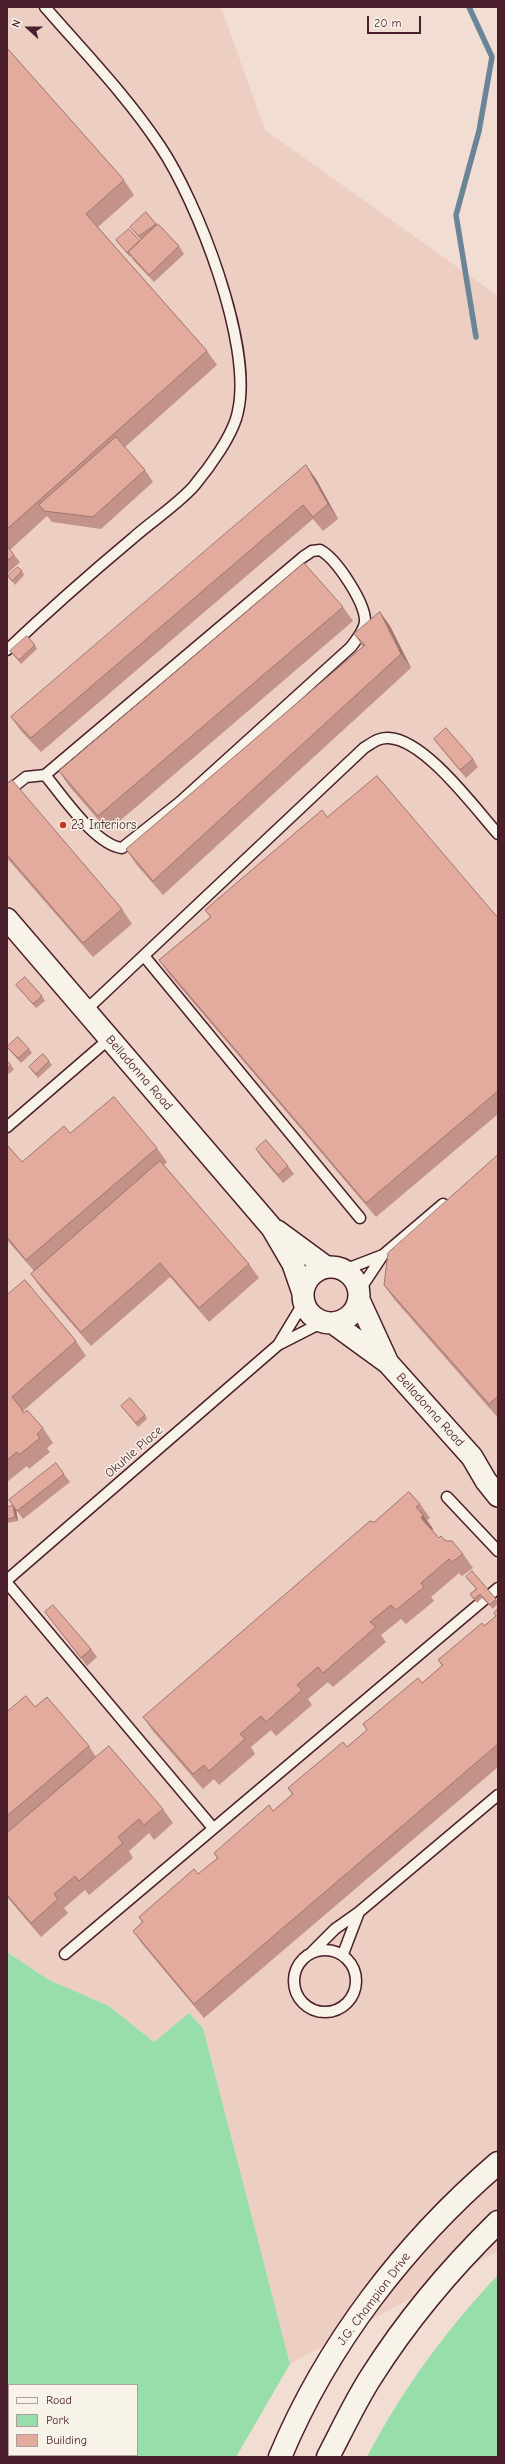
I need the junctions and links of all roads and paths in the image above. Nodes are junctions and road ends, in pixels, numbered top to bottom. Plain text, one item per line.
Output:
1 (45, 7) edge
2 (7, 650) edge
3 (45, 774) junction
4 (7, 792) edge
5 (498, 834) edge
6 (7, 919) edge
7 (144, 956) junction
8 (85, 1011) junction
9 (110, 1039) junction
10 (7, 1127) edge
11 (450, 1199) edge
12 (360, 1218) dead end
13 (272, 1228) junction
14 (383, 1255) junction
15 (335, 1268) junction
16 (359, 1295) junction
17 (303, 1298) junction
18 (328, 1323) junction
19 (278, 1345) junction
20 (388, 1363) junction
21 (472, 1457) junction
22 (498, 1473) edge
23 (498, 1496) edge
24 (447, 1497) dead end
25 (498, 1551) edge
26 (7, 1580) edge
27 (7, 1583) edge
28 (498, 1588) edge
29 (498, 1795) edge
30 (213, 1828) junction
31 (359, 1912) junction
32 (312, 1952) junction
33 (66, 1954) dead end
34 (343, 1954) junction
35 (498, 2163) edge
36 (498, 2222) edge
37 (280, 2457) edge
38 (328, 2457) edge

1 - 2 lane
3 - 3 lane
3 - 4 lane
5 - 7 lane
6 - 8 street, Belladonna Road
7 - 8 lane
7 - 12 lane
8 - 9 street, Belladonna Road
9 - 10 lane
9 - 13 street, Belladonna Road
11 - 14 lane
13 - 15 street, Belladonna Road
13 - 17 street, Belladonna Road
14 - 15 lane
14 - 16 lane
15 - 16 street, Belladonna Road
15 - 17 street
16 - 18 street
16 - 20 street, Belladonna Road
17 - 18 street, Belladonna Road
17 - 19 lane, Okuhle Place
18 - 19 lane, Okuhle Place
18 - 20 street, Belladonna Road
19 - 26 lane, Okuhle Place
20 - 21 street, Belladonna Road
21 - 22 street, Belladonna Road
21 - 23 street, Belladonna Road
24 - 25 lane
27 - 30 lane
28 - 30 lane
29 - 31 lane
30 - 33 lane
31 - 32 lane
31 - 34 lane
32 - 34 lane
32 - 34 lane
35 - 37 street, J.G. Champion Drive
36 - 38 street

